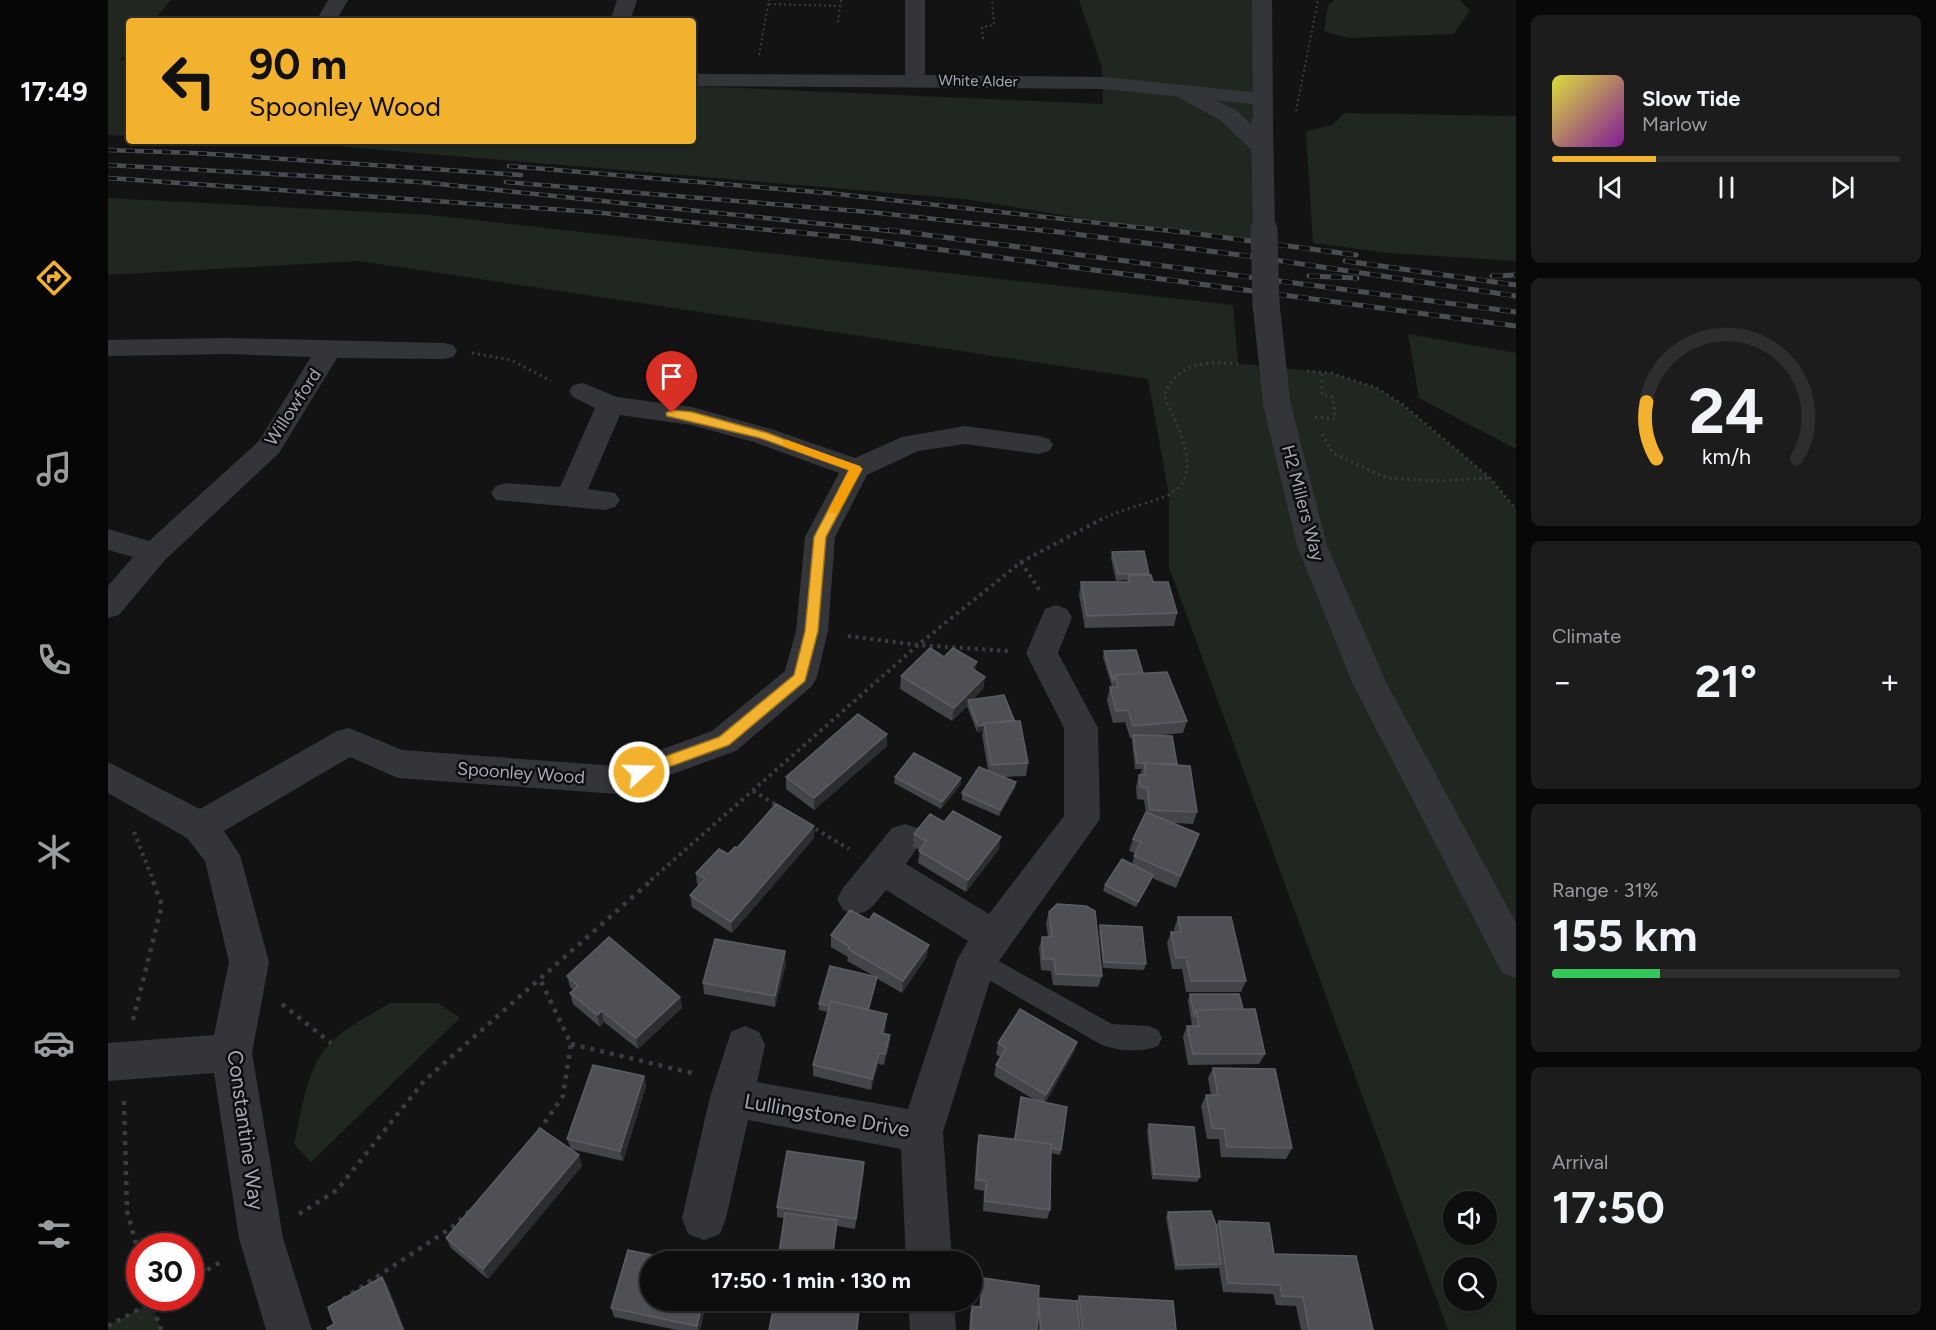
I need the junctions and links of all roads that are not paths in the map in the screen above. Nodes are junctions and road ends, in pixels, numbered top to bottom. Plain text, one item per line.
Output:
1 (338, 0) edge
2 (627, 0) edge
3 (915, 0) edge
4 (1262, 0) edge
5 (328, 18) edge
6 (621, 18) edge
7 (696, 80) edge
8 (915, 80) junction
9 (1179, 90) junction
10 (1262, 99) junction
11 (1262, 136) junction
12 (108, 348) edge
13 (329, 350) junction
14 (444, 351) road end
15 (583, 391) road end
16 (610, 405) junction
17 (1039, 445) dead end
18 (856, 469) junction
19 (506, 493) dead end
20 (570, 497) junction
21 (605, 500) dead end
22 (108, 539) edge
23 (154, 553) junction
24 (108, 608) edge
25 (1056, 617) dead end
26 (108, 776) edge
27 (200, 827) junction
28 (905, 839) dead end
29 (881, 868) junction
30 (856, 899) dead end
31 (986, 949) junction
32 (1516, 961) edge
33 (1149, 1038) dead end
34 (745, 1045) dead end
35 (231, 1053) junction
36 (108, 1062) edge
37 (731, 1097) junction
38 (922, 1132) junction
39 (704, 1218) dead end
40 (928, 1251) edge
41 (932, 1311) edge
42 (289, 1330) edge
43 (933, 1330) edge

1 - 5 street
2 - 6 street
3 - 8 street
4 - 10 street, H2 Millers Way
7 - 8 street, White Alder
8 - 9 street, White Alder
9 - 10 street, White Alder
9 - 11 street
10 - 11 street, H2 Millers Way
11 - 32 street, H2 Millers Way, bridge
12 - 13 street, Willowford
13 - 14 street
13 - 23 street, Willowford
15 - 16 street
16 - 18 street
16 - 20 street
17 - 18 street
18 - 27 street, Spoonley Wood
19 - 20 street
20 - 21 street
22 - 23 street
23 - 24 street, Willowford
25 - 31 street, Lullingstone Drive
26 - 27 street, Constantine Way
27 - 35 street, Constantine Way
28 - 29 street
29 - 30 street
29 - 31 street
31 - 33 lane
31 - 38 street, Lullingstone Drive
34 - 37 street, Lullingstone Drive
35 - 36 street
35 - 42 street, Constantine Way
37 - 38 street, Lullingstone Drive
37 - 39 street, Lullingstone Drive
38 - 40 street, Lullingstone Drive
41 - 43 street

